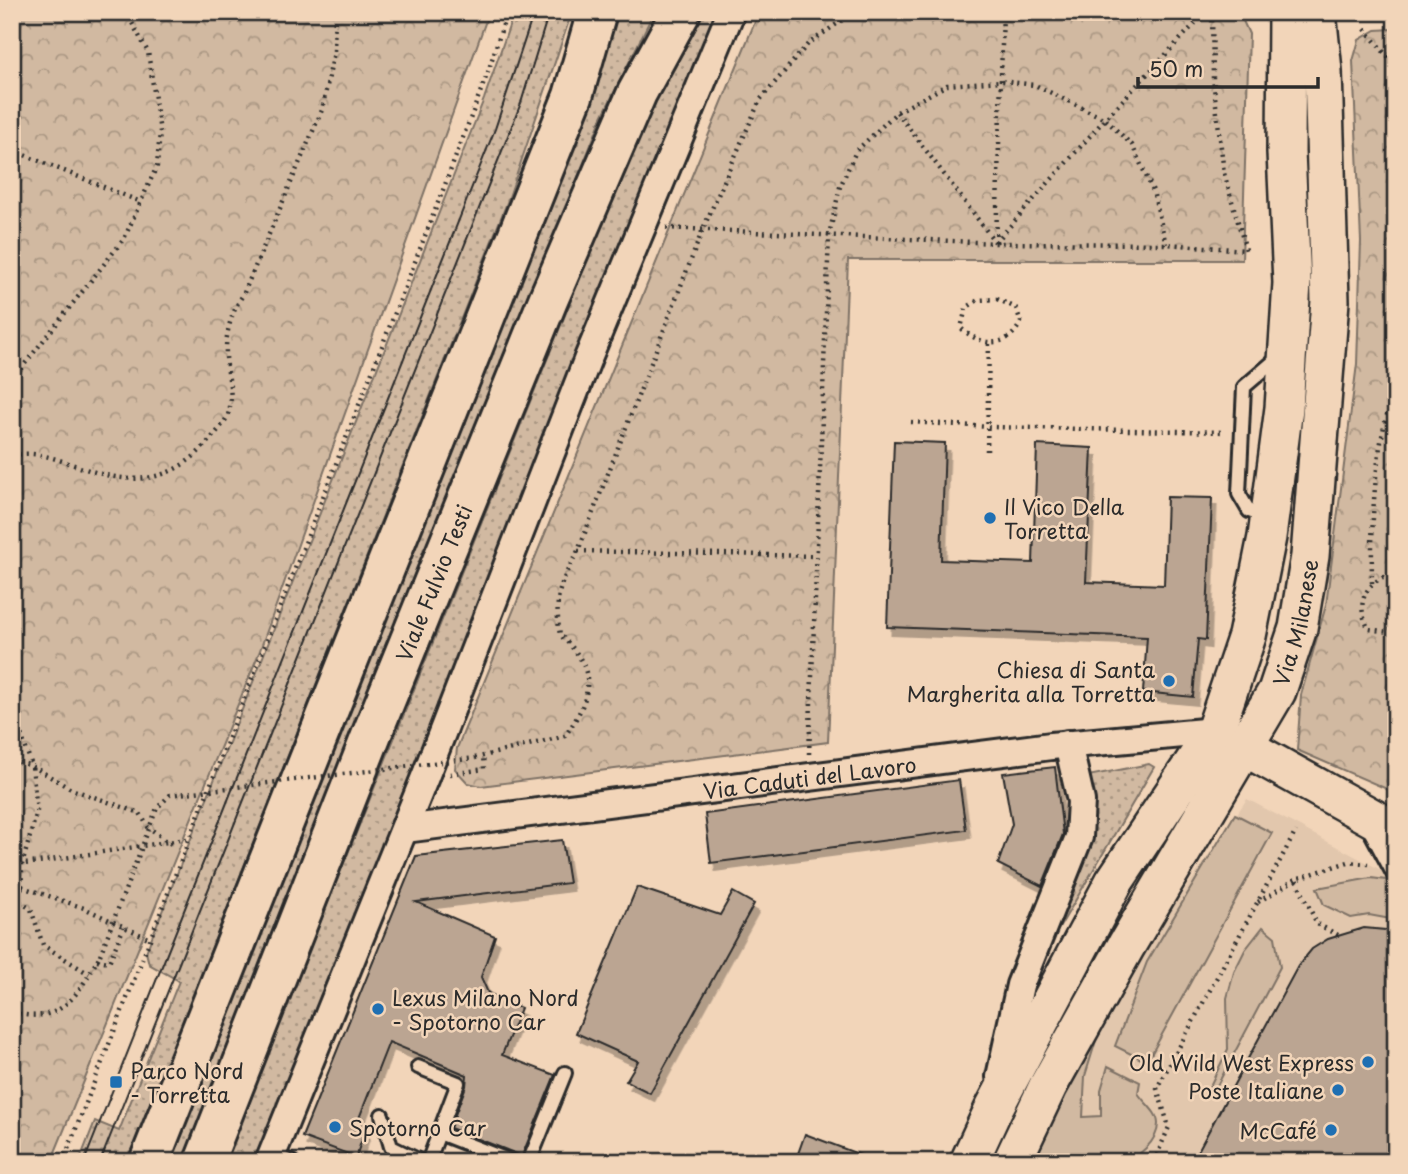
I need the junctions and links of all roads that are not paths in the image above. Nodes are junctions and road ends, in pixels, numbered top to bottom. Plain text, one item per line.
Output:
1 (597, 12) edge
2 (681, 12) edge
3 (730, 12) edge
4 (1287, 12) edge
5 (1317, 12) edge
6 (1231, 739) junction
7 (1068, 744) junction
8 (405, 829) junction
9 (1392, 848) edge
10 (1396, 879) edge
11 (418, 1067) dead end
12 (565, 1073) dead end
13 (994, 1108) junction
14 (382, 1115) dead end
15 (439, 1133) junction
16 (278, 1159) edge
17 (149, 1162) edge
18 (204, 1162) edge
19 (422, 1162) edge
20 (428, 1162) edge
21 (513, 1162) edge
22 (529, 1162) edge
23 (969, 1162) edge
24 (1012, 1162) edge

1 - 17 main road
2 - 18 main road, Viale Fulvio Testi
3 - 8 street
4 - 6 street, Via Milanese
5 - 6 street, Via Milanese
6 - 7 street, Via Caduti del Lavoro
6 - 9 street
6 - 13 street, Via Milanese
6 - 24 street, Via Milanese
7 - 8 street, Via Caduti del Lavoro
7 - 13 street
8 - 16 street
9 - 10 lane
11 - 15 lane
12 - 22 lane
13 - 23 street, Via Milanese
14 - 19 lane
15 - 20 lane
15 - 21 lane

